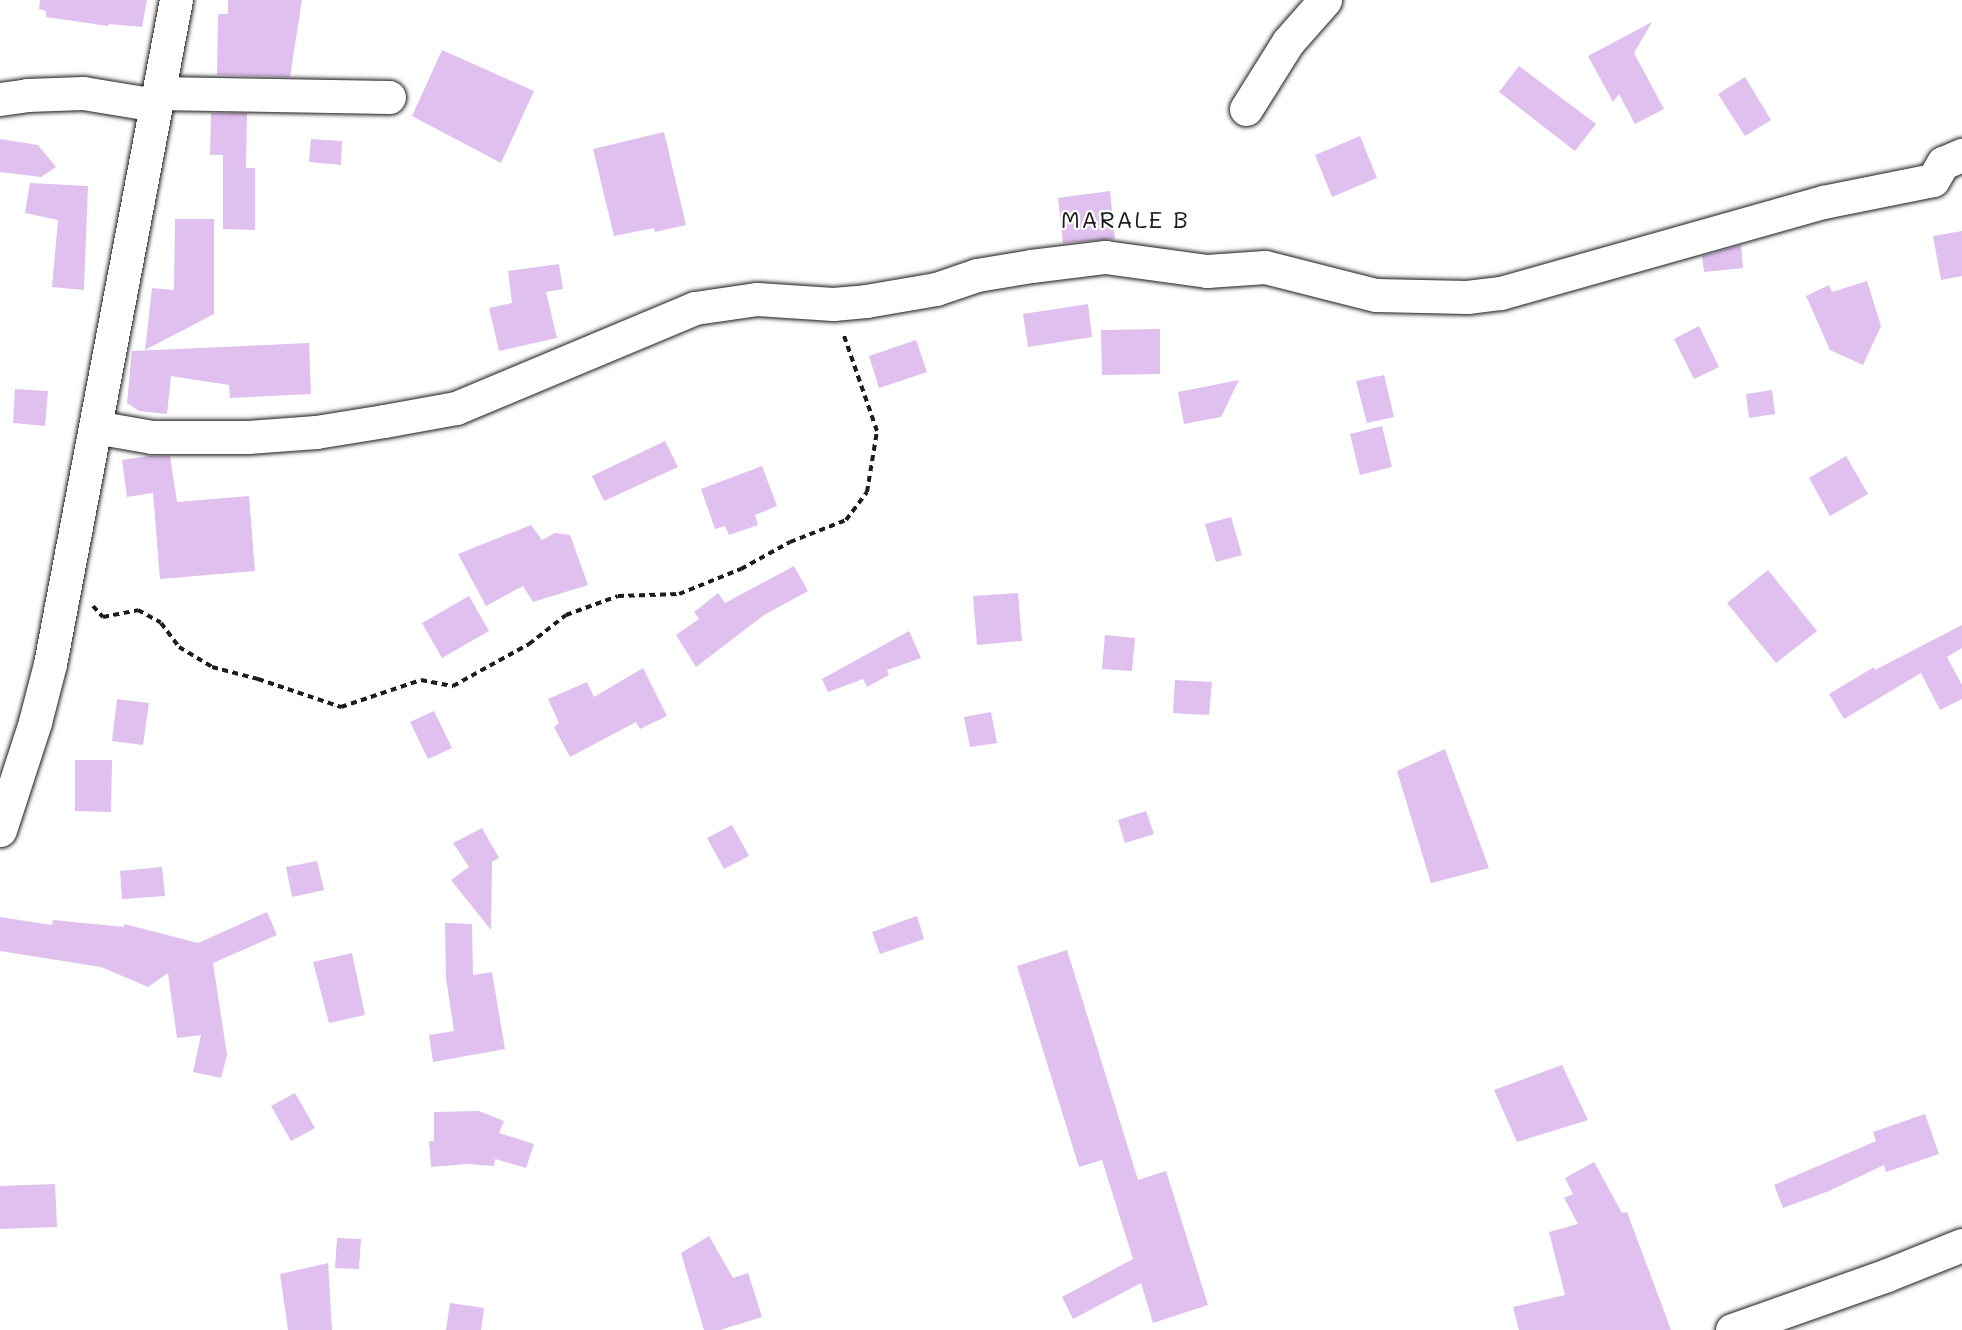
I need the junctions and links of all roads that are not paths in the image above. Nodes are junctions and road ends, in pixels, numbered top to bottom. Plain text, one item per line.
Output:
1 (176, 0) edge
2 (1324, 0) edge
3 (389, 97) dead end
4 (0, 99) edge
5 (157, 99) junction
6 (1246, 109) dead end
7 (1962, 155) edge
8 (95, 427) junction
9 (0, 830) edge
10 (1962, 1245) edge
11 (1732, 1330) edge

1 - 5 street
2 - 6 street
3 - 5 street
4 - 5 street
5 - 8 street
7 - 8 street
8 - 9 street
10 - 11 street

